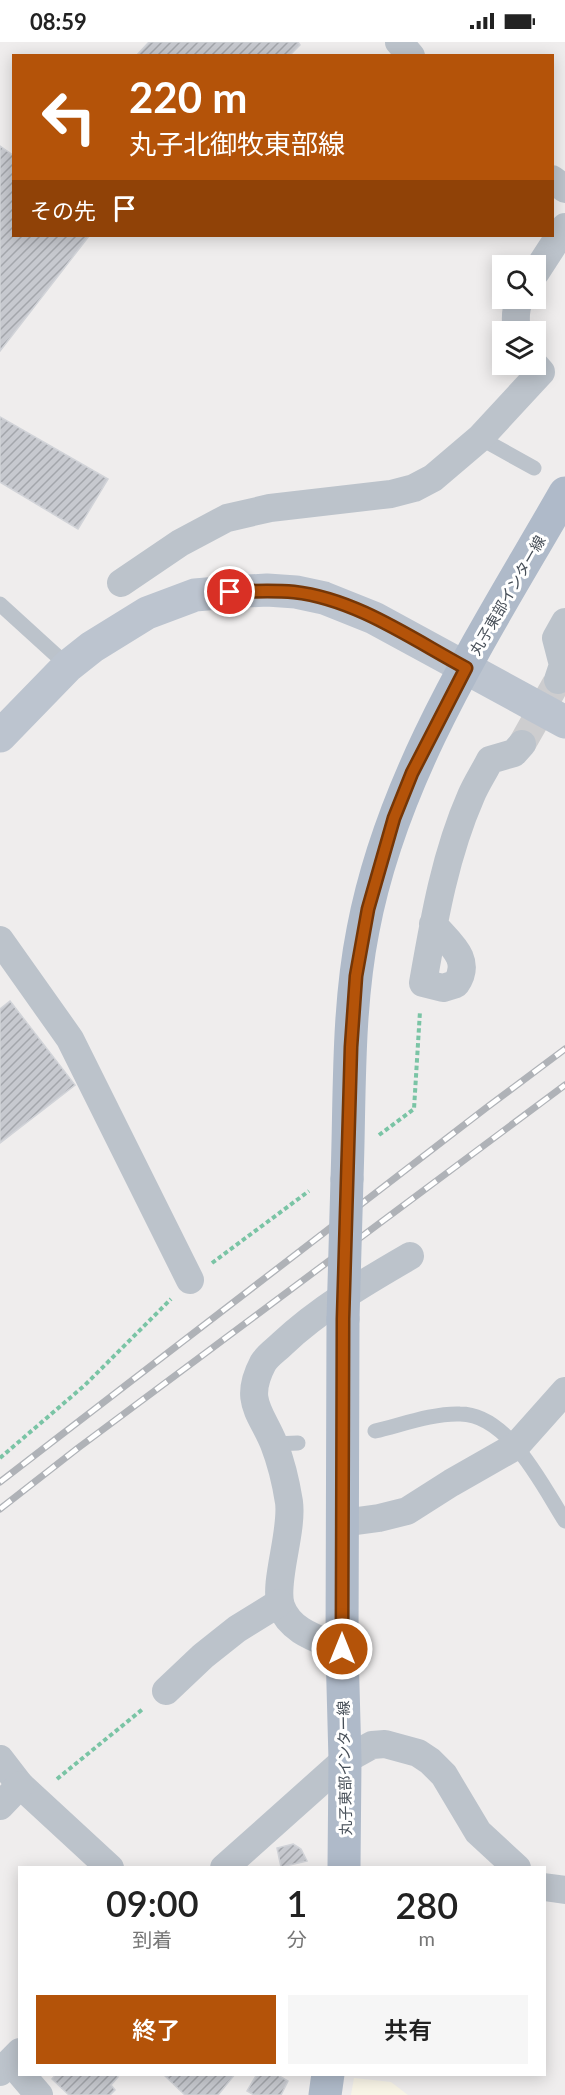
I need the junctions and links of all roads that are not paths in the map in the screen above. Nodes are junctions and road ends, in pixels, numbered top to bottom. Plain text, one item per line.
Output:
1 (399, 42) edge
2 (409, 54) edge
3 (565, 226) edge
4 (546, 256) edge
5 (538, 375) edge
6 (480, 438) junction
7 (534, 468) dead end
8 (565, 492) edge
9 (121, 583) dead end
10 (0, 604) edge
11 (565, 622) edge
12 (68, 666) junction
13 (466, 668) junction
14 (558, 680) tunnel mouth
15 (565, 722) edge
16 (0, 736) edge
17 (522, 744) tunnel mouth
18 (433, 924) junction
19 (0, 940) edge
20 (410, 1256) dead end
21 (190, 1280) road end
22 (565, 1391) edge
23 (375, 1431) dead end
24 (516, 1446) junction
25 (565, 1521) edge
26 (342, 1522) junction
27 (279, 1604) junction
28 (342, 1649) junction
29 (166, 1690) road end
30 (0, 1759) edge
31 (345, 1760) junction
32 (28, 1792) junction
33 (0, 1806) edge
34 (108, 1866) edge
35 (226, 1866) edge
36 (344, 1866) edge
37 (515, 1866) edge
38 (546, 1887) edge
39 (565, 1890) edge
40 (22, 2076) edge
41 (328, 2076) edge
42 (39, 2095) edge
43 (325, 2095) edge

1 - 2 street
3 - 4 street
5 - 6 street
6 - 7 lane
6 - 9 street
8 - 13 main road, 丸子東部インター線
10 - 12 lane
11 - 14 street
12 - 13 main road
12 - 16 main road
13 - 15 main road
13 - 26 main road, 丸子東部インター線, bridge
17 - 18 street
18 - 18 street
19 - 21 street
20 - 27 street
22 - 24 street
23 - 24 lane
24 - 25 lane
24 - 26 street
26 - 28 main road, 丸子東部インター線
27 - 28 street
27 - 29 street
28 - 31 main road, 丸子東部インター線
30 - 32 street
31 - 35 street
31 - 36 main road, 丸子東部インター線
31 - 37 street
32 - 33 street
32 - 34 street
38 - 39 street
40 - 42 street
41 - 43 main road

